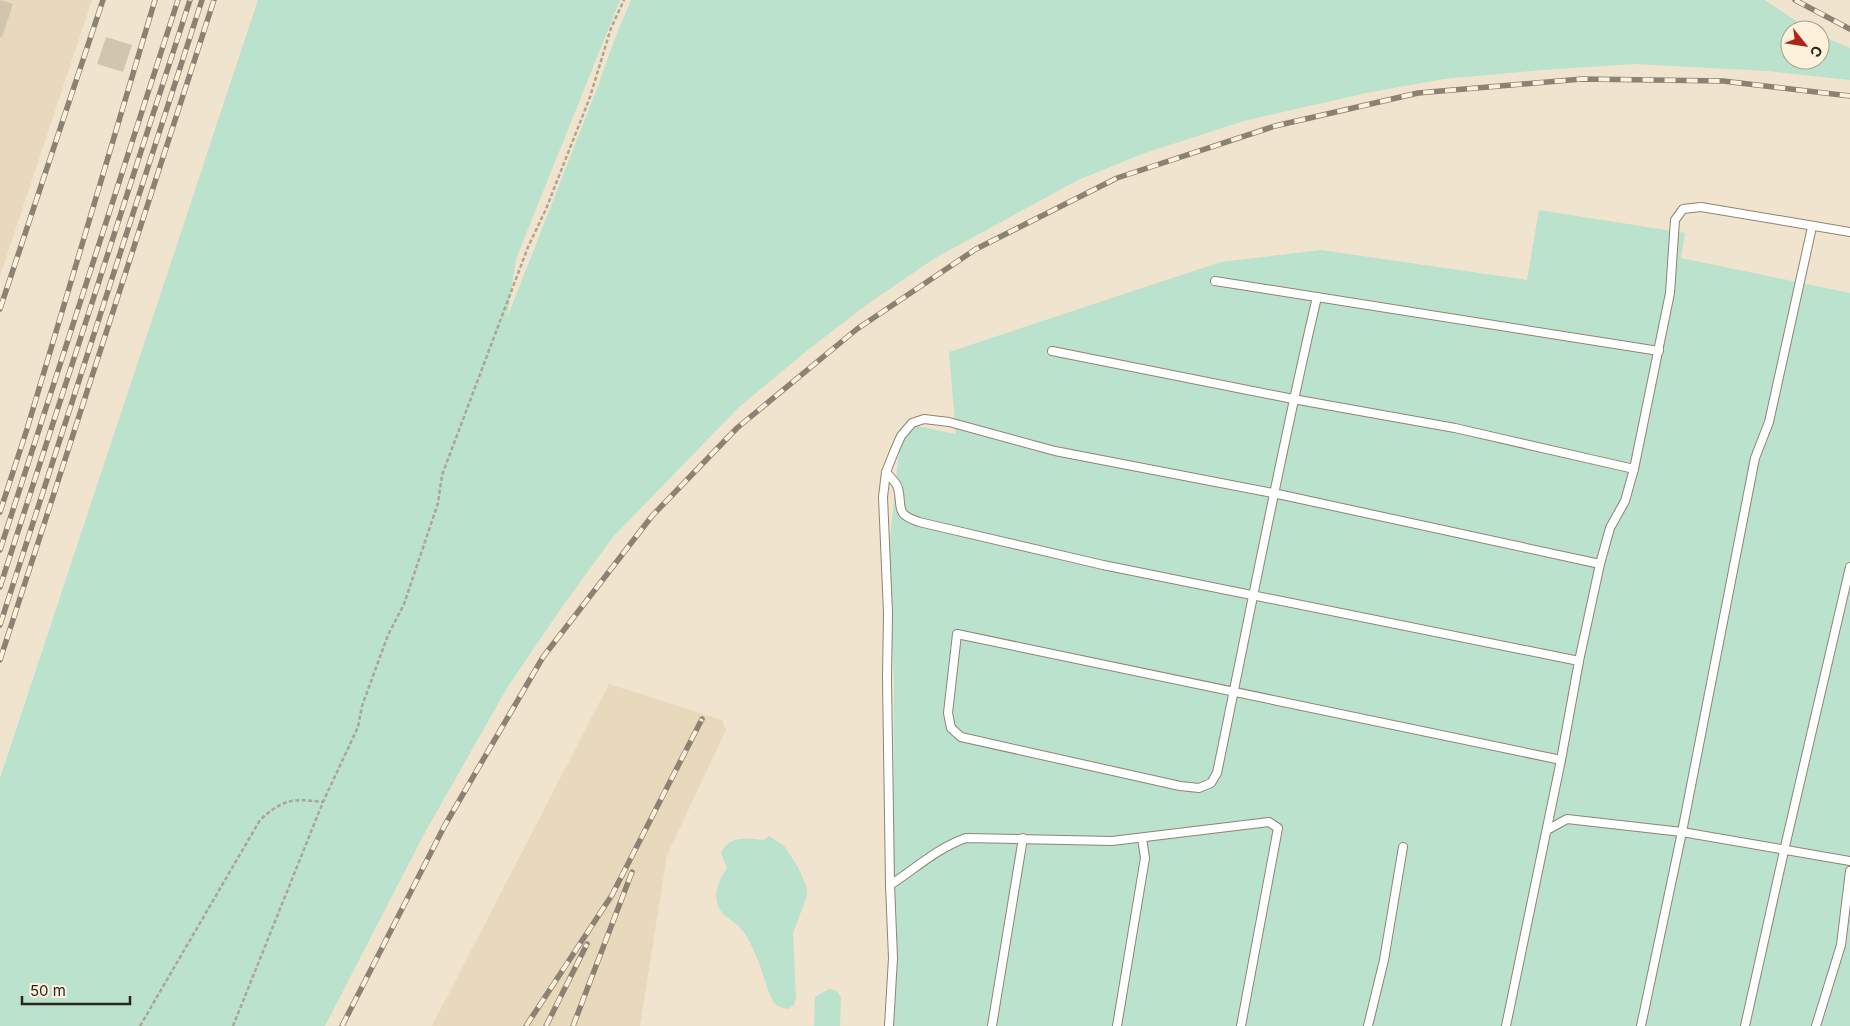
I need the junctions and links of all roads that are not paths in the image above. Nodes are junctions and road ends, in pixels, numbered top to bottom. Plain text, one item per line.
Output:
1 (1812, 226) junction
2 (1850, 232) edge
3 (1215, 281) dead end
4 (1317, 297) junction
5 (1052, 351) dead end
6 (1659, 352) junction
7 (1293, 399) junction
8 (1634, 469) junction
9 (886, 472) junction
10 (1273, 493) junction
11 (1600, 564) junction
12 (1850, 567) edge
13 (1252, 596) junction
14 (1578, 661) junction
15 (1234, 692) junction
16 (1562, 760) junction
17 (1547, 830) junction
18 (1682, 832) junction
19 (1023, 838) junction
20 (1142, 838) junction
21 (1403, 847) dead end
22 (1784, 851) junction
23 (1850, 861) edge
24 (1850, 871) edge
25 (890, 886) junction
26 (889, 1026) edge
27 (992, 1026) edge
28 (1117, 1026) edge
29 (1241, 1026) edge
30 (1368, 1026) edge
31 (1506, 1026) edge
32 (1641, 1026) edge
33 (1745, 1026) edge
34 (1816, 1026) edge

1 - 2 lane
1 - 6 lane
1 - 18 lane
3 - 4 lane
4 - 6 lane
4 - 7 lane
5 - 7 lane
6 - 8 lane
7 - 8 lane
7 - 10 lane
8 - 11 lane
9 - 10 lane
9 - 13 lane
9 - 25 lane
10 - 11 lane
10 - 13 lane
11 - 14 lane
12 - 22 lane
13 - 14 lane
13 - 15 lane
14 - 16 lane
15 - 15 lane
15 - 16 lane
16 - 17 lane
17 - 18 lane
17 - 31 lane
18 - 22 lane
18 - 32 lane
19 - 20 lane
19 - 25 lane
19 - 27 lane
20 - 28 lane
20 - 29 lane
21 - 30 lane
22 - 23 lane
22 - 33 lane
24 - 34 lane
25 - 26 lane

